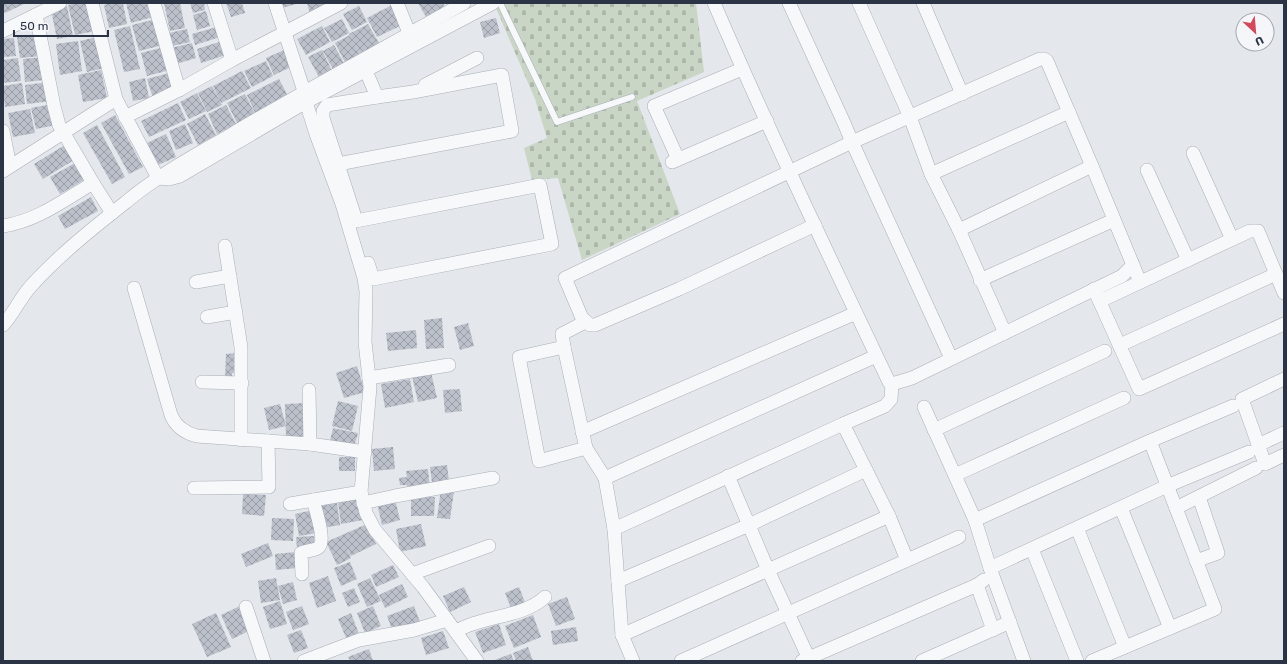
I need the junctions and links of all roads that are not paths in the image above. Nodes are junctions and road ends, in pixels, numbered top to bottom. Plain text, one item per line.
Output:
1 (60, 3) edge
2 (92, 3) edge
3 (154, 3) edge
4 (214, 3) edge
5 (275, 3) edge
6 (397, 3) edge
7 (464, 3) edge
8 (492, 3) edge
9 (500, 3) edge
10 (714, 3) edge
11 (789, 3) edge
12 (859, 3) edge
13 (923, 3) edge
14 (336, 4) edge
15 (36, 15) junction
16 (3, 31) edge
17 (285, 33) junction
18 (412, 40) junction
19 (477, 58) dead end
20 (232, 60) junction
21 (742, 69) junction
22 (366, 71) junction
23 (179, 90) junction
24 (413, 92) junction
25 (962, 94) junction
26 (305, 96) junction
27 (377, 97) junction
28 (632, 97) dead end
29 (116, 99) junction
30 (1069, 112) junction
31 (125, 117) junction
32 (910, 117) junction
33 (767, 121) junction
34 (3, 131) edge
35 (65, 133) junction
36 (852, 142) junction
37 (1193, 153) dead end
38 (338, 164) junction
39 (1092, 166) junction
40 (7, 169) edge
41 (1146, 170) dead end
42 (790, 172) junction
43 (931, 174) junction
44 (158, 178) junction
45 (92, 183) junction
46 (112, 213) junction
47 (1114, 220) junction
48 (356, 221) junction
49 (815, 225) junction
50 (3, 226) edge
51 (959, 230) junction
52 (1232, 239) junction
53 (225, 246) dead end
54 (1188, 260) junction
55 (1133, 265) junction
56 (1276, 274) junction
57 (230, 276) junction
58 (980, 280) junction
59 (196, 282) dead end
60 (1140, 282) junction
61 (134, 288) dead end
62 (1284, 293) edge
63 (1097, 295) junction
64 (236, 312) junction
65 (856, 313) junction
66 (207, 317) dead end
67 (585, 322) junction
68 (1284, 324) edge
69 (3, 325) edge
70 (1005, 333) junction
71 (1120, 345) junction
72 (564, 347) junction
73 (1105, 351) dead end
74 (876, 356) junction
75 (950, 358) junction
76 (449, 366) dead end
77 (369, 378) junction
78 (1284, 379) edge
79 (202, 382) dead end
80 (242, 383) junction
81 (892, 384) junction
82 (309, 390) dead end
83 (1124, 398) dead end
84 (1233, 406) dead end
85 (924, 407) dead end
86 (843, 424) junction
87 (934, 430) junction
88 (582, 432) junction
89 (1284, 433) edge
90 (241, 440) junction
91 (1150, 441) junction
92 (268, 442) junction
93 (310, 444) junction
94 (586, 448) junction
95 (1253, 448) junction
96 (365, 452) junction
97 (1284, 455) edge
98 (1256, 468) dead end
99 (866, 470) junction
100 (955, 475) junction
101 (728, 476) junction
102 (493, 478) dead end
103 (605, 478) junction
104 (1167, 486) junction
105 (194, 488) dead end
106 (1199, 497) junction
107 (362, 498) junction
108 (313, 500) junction
109 (290, 504) dead end
110 (1121, 508) junction
111 (1176, 508) junction
112 (889, 516) junction
113 (975, 520) junction
114 (749, 525) junction
115 (1077, 528) junction
116 (614, 529) junction
117 (959, 537) dead end
118 (489, 546) dead end
119 (1032, 549) junction
120 (907, 560) junction
121 (1196, 561) junction
122 (768, 570) junction
123 (990, 571) junction
124 (302, 574) dead end
125 (412, 574) junction
126 (618, 581) junction
127 (977, 585) junction
128 (545, 596) dead end
129 (246, 607) dead end
130 (787, 613) junction
131 (447, 620) junction
132 (1010, 622) junction
133 (1170, 628) junction
134 (993, 630) junction
135 (456, 631) junction
136 (622, 635) junction
137 (1125, 647) junction
138 (807, 660) edge
139 (264, 661) edge
140 (304, 661) edge
141 (477, 661) edge
142 (633, 661) edge
143 (681, 661) edge
144 (922, 661) edge
145 (1024, 661) edge
146 (1077, 661) edge
147 (1092, 661) edge

1 - 15 street
2 - 29 street
3 - 23 street
4 - 20 street
5 - 17 street
6 - 18 street
7 - 18 street
8 - 18 street
9 - 28 lane
10 - 21 street
11 - 36 street
12 - 32 street
13 - 25 street
14 - 17 street
15 - 16 street
15 - 35 street
17 - 20 street
17 - 26 street
18 - 22 street
18 - 26 street
19 - 24 street
20 - 23 street
21 - 33 street
21 - 33 street
22 - 26 street
22 - 27 street
23 - 31 street
24 - 27 street
24 - 38 street
25 - 30 street
25 - 32 street
26 - 44 street
26 - 77 street
27 - 38 street
29 - 31 street
29 - 35 street
30 - 39 street
30 - 43 street
31 - 44 street
32 - 36 street
32 - 43 street
33 - 42 street
34 - 40 street
35 - 40 street
35 - 45 street
36 - 42 street
36 - 75 street
37 - 52 street
38 - 48 street
39 - 47 street
39 - 51 street
41 - 54 street
42 - 49 street
42 - 67 street
43 - 51 street
44 - 46 street
45 - 46 street
45 - 50 street
46 - 69 street
47 - 55 street
47 - 58 street
48 - 48 street
49 - 65 street
49 - 67 street
51 - 58 street
52 - 54 street
52 - 56 street
53 - 57 street
54 - 60 street
55 - 60 street
55 - 63 street
56 - 62 street
56 - 71 street
57 - 59 street
57 - 64 street
58 - 70 street
60 - 63 street
61 - 90 street
63 - 70 street
63 - 71 street
64 - 66 street
64 - 80 street
65 - 74 street
65 - 88 street
67 - 72 street
68 - 71 street
70 - 75 street
72 - 88 street
72 - 94 street
73 - 87 street
74 - 81 street
74 - 103 street
75 - 81 street
76 - 77 street
77 - 96 street
78 - 95 street
79 - 80 street
80 - 90 street
81 - 86 street
82 - 93 street
83 - 100 street
84 - 91 street
85 - 87 street
86 - 99 street
86 - 101 street
87 - 100 street
88 - 94 street
89 - 95 street
90 - 92 street
91 - 104 street
91 - 113 street
92 - 93 street
92 - 105 street
93 - 96 street
94 - 103 street
95 - 97 street
95 - 104 street
96 - 107 street
98 - 106 street
99 - 112 street
99 - 114 street
100 - 113 street
101 - 114 street
101 - 116 street
102 - 107 street
103 - 116 street
104 - 110 street
104 - 111 street
106 - 111 street
106 - 121 street
107 - 108 street
107 - 125 street
108 - 109 street
108 - 124 street
110 - 115 street
110 - 133 street
111 - 121 street
112 - 120 street
112 - 122 street
113 - 123 street
114 - 122 street
114 - 126 street
115 - 119 street
115 - 137 street
116 - 126 street
117 - 120 street
118 - 125 street
119 - 123 street
119 - 146 street
120 - 130 street
121 - 133 street
122 - 130 street
122 - 136 street
123 - 127 street
123 - 132 street
125 - 131 street
126 - 136 street
127 - 134 street
127 - 138 street
128 - 135 street
129 - 139 street
130 - 138 street
130 - 143 street
131 - 135 street
131 - 140 street
132 - 134 street
132 - 145 street
133 - 137 street
134 - 144 street
135 - 141 street
136 - 142 street
137 - 147 street

